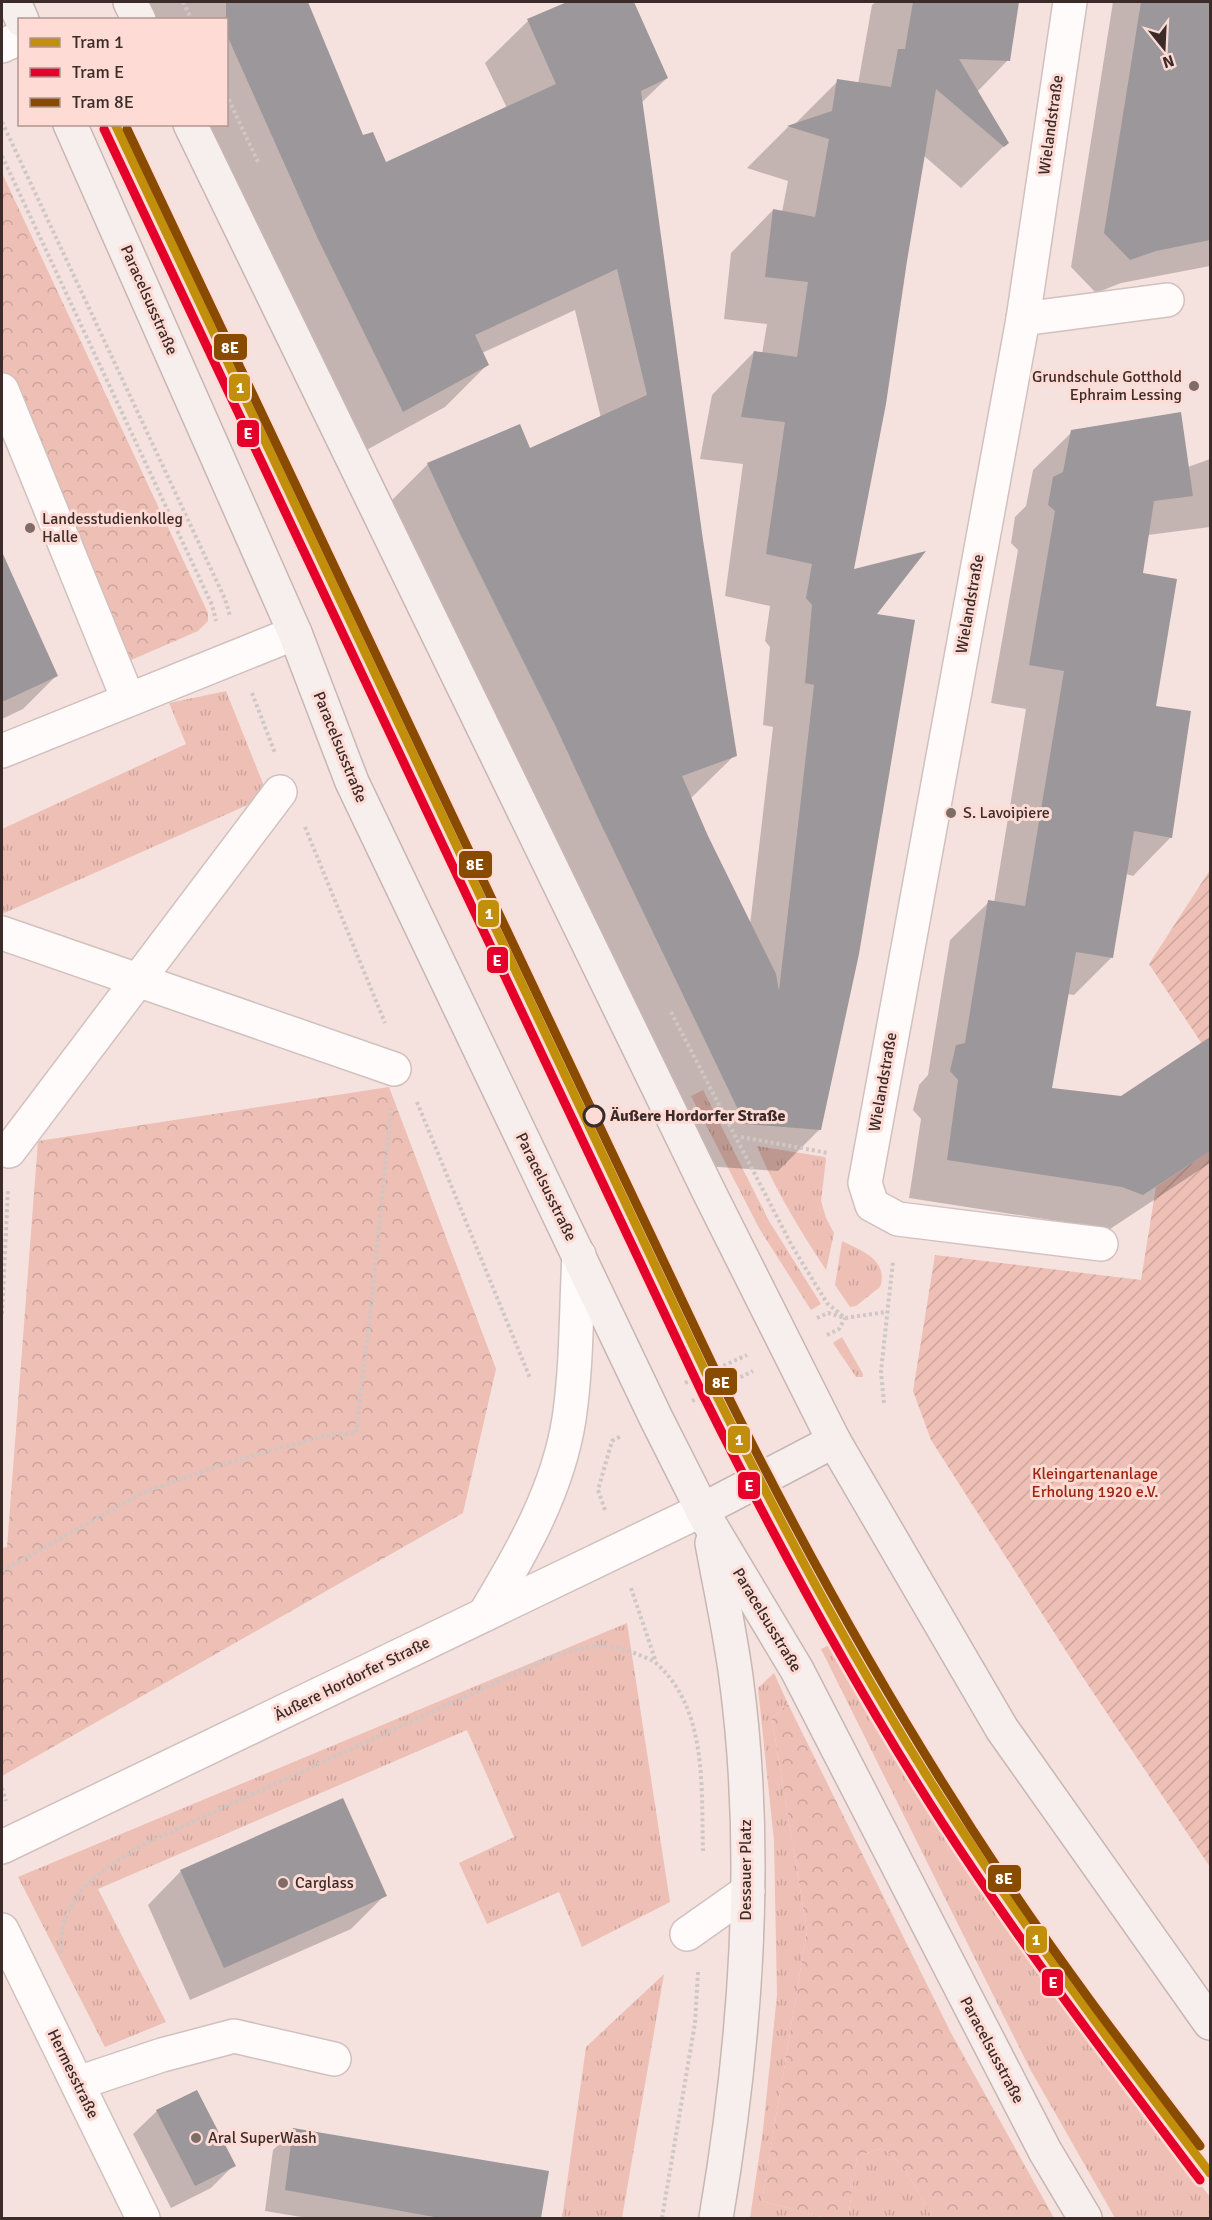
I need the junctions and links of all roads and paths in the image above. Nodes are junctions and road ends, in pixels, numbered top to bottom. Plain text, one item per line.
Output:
1 (14, 2) edge
2 (130, 2) edge
3 (183, 2) edge
4 (1070, 2) edge
5 (21, 18) edge
6 (138, 18) edge
7 (191, 18) edge
8 (18, 39) edge
9 (2, 45) edge
10 (71, 126) edge
11 (191, 126) edge
12 (2, 156) edge
13 (1167, 300) dead end
14 (1023, 319) junction
15 (2, 390) edge
16 (295, 633) junction
17 (226, 661) junction
18 (128, 699) junction
19 (2, 751) edge
20 (280, 792) dead end
21 (2, 933) edge
22 (138, 980) junction
23 (394, 1069) joint
24 (741, 1137) dead end
25 (9, 1151) joint
26 (878, 1202) junction
27 (1101, 1244) dead end
28 (579, 1255) junction
29 (886, 1312) junction
30 (2, 1314) edge
31 (790, 1353) junction
32 (884, 1403) dead end
33 (656, 1418) junction
34 (612, 1441) dead end
35 (834, 1441) junction
36 (705, 1516) junction
37 (2, 1571) edge
38 (484, 1615) junction
39 (2, 1788) edge
40 (6, 1800) dead end
41 (2, 1847) edge
42 (704, 1855) dead end
43 (748, 1891) junction
44 (694, 1929) joint
45 (2, 1930) edge
46 (62, 1960) dead end
47 (1210, 2023) edge
48 (334, 2059) dead end
49 (78, 2083) junction
50 (143, 2218) edge
51 (662, 2218) edge
52 (716, 2218) edge
53 (1085, 2218) edge

1 - 5 main road
2 - 6 main road
3 - 7 path
4 - 14 street, Wielandstraße
8 - 9 street
10 - 16 main road, Paracelsusstraße
11 - 31 main road
12 - 17 path
13 - 14 street
14 - 26 street, Wielandstraße
15 - 18 street
16 - 17 street
16 - 28 main road, Paracelsusstraße
17 - 18 street
18 - 19 street
20 - 22 street
21 - 22 street
22 - 23 street
22 - 25 street
23 - 37 path
24 - 26 path
25 - 30 path
26 - 27 street
26 - 29 path
28 - 33 main road, Paracelsusstraße
28 - 38 street
29 - 31 path
29 - 32 path
31 - 33 path
31 - 35 main road
33 - 34 path
33 - 36 main road, Paracelsusstraße
35 - 36 main road
35 - 47 main road
36 - 38 street, Äußere Hordorfer Straße
36 - 43 main road, Dessauer Platz
36 - 53 main road, Paracelsusstraße
38 - 41 street, Äußere Hordorfer Straße
39 - 40 path
42 - 46 path
43 - 44 street
43 - 52 main road, Dessauer Platz
44 - 51 path
45 - 49 street, Hermesstraße
48 - 49 street
49 - 50 street, Hermesstraße

